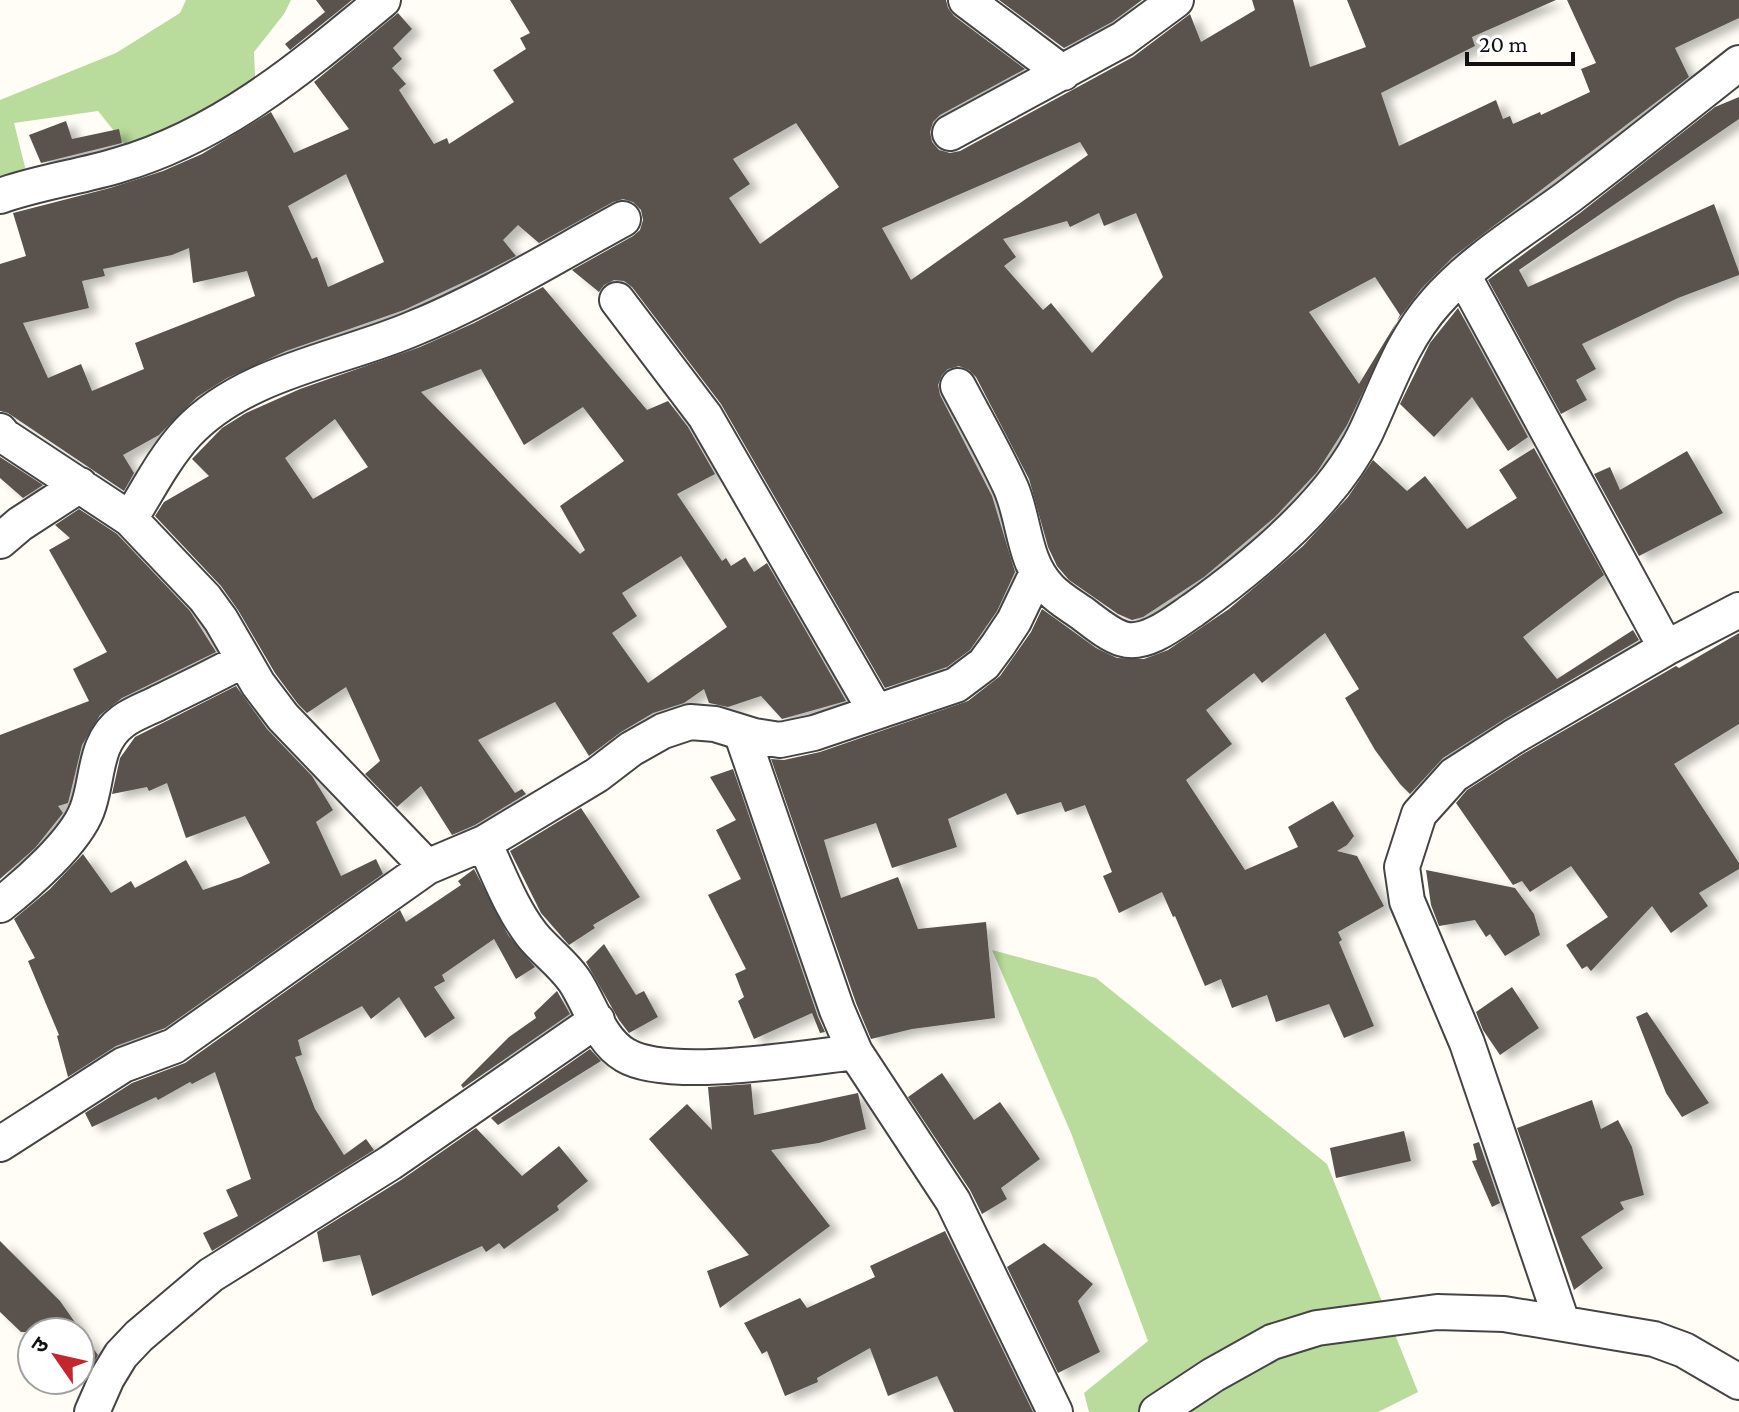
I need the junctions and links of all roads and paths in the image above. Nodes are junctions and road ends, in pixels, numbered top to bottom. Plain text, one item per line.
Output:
1 (383, 0) edge
2 (966, 0) edge
3 (1176, 0) edge
4 (1739, 63) edge
5 (1063, 73) junction
6 (950, 133) dead end
7 (0, 196) edge
8 (623, 219) dead end
9 (1463, 275) junction
10 (617, 300) dead end
11 (958, 386) dead end
12 (0, 431) edge
13 (80, 485) junction
14 (130, 519) junction
15 (0, 541) edge
16 (1037, 573) junction
17 (1739, 610) edge
18 (1666, 648) junction
19 (244, 660) junction
20 (876, 712) junction
21 (741, 732) junction
22 (484, 843) junction
23 (427, 867) junction
24 (0, 905) edge
25 (597, 1020) junction
26 (855, 1052) junction
27 (0, 1144) edge
28 (1562, 1322) junction
29 (1739, 1382) edge
30 (92, 1412) edge
31 (1055, 1412) edge
32 (1157, 1412) edge

1 - 7 street
2 - 5 street
3 - 5 street
4 - 9 street
5 - 6 street
8 - 14 street
9 - 16 street
9 - 18 street
10 - 20 street
11 - 16 street
12 - 13 street
13 - 14 street
13 - 15 street
14 - 19 street
16 - 20 street
17 - 18 street
18 - 28 street
19 - 23 street
19 - 24 street
20 - 21 street
21 - 22 street
21 - 26 street
22 - 23 street
22 - 25 street
23 - 27 street
25 - 26 street
25 - 30 street
26 - 31 street
28 - 29 street
28 - 32 street

